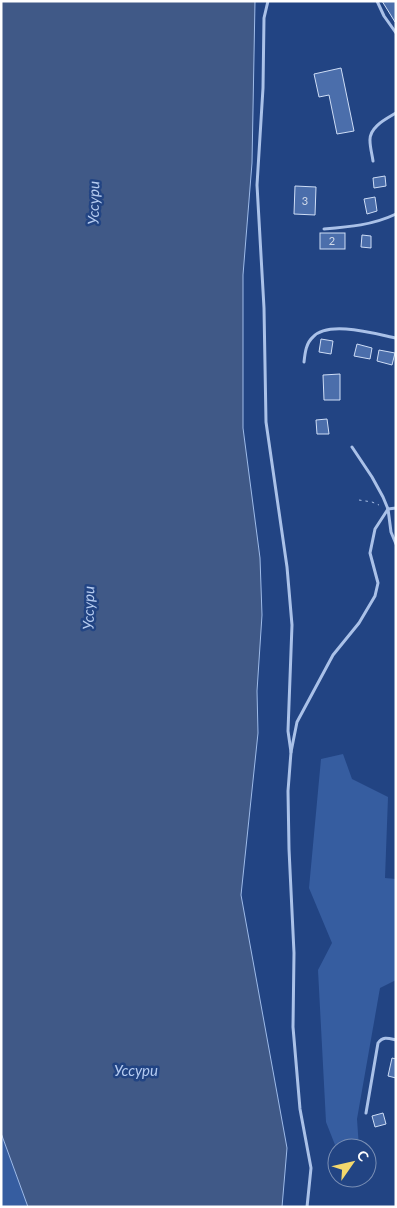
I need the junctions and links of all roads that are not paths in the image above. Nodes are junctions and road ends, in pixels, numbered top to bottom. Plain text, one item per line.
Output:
1 (268, 1) edge
2 (377, 1) edge
3 (396, 33) edge
4 (396, 113) edge
5 (373, 161) dead end
6 (396, 214) edge
7 (324, 229) dead end
8 (396, 338) edge
9 (304, 362) dead end
10 (352, 448) dead end
11 (396, 508) edge
12 (388, 509) junction
13 (396, 544) edge
14 (291, 752) junction
15 (396, 1040) edge
16 (366, 1113) dead end
17 (307, 1207) edge

1 - 14 lane
2 - 3 lane
4 - 5 lane
6 - 7 lane
8 - 9 lane
10 - 12 lane
11 - 12 lane
12 - 13 lane
12 - 14 lane
14 - 17 lane
15 - 16 lane

